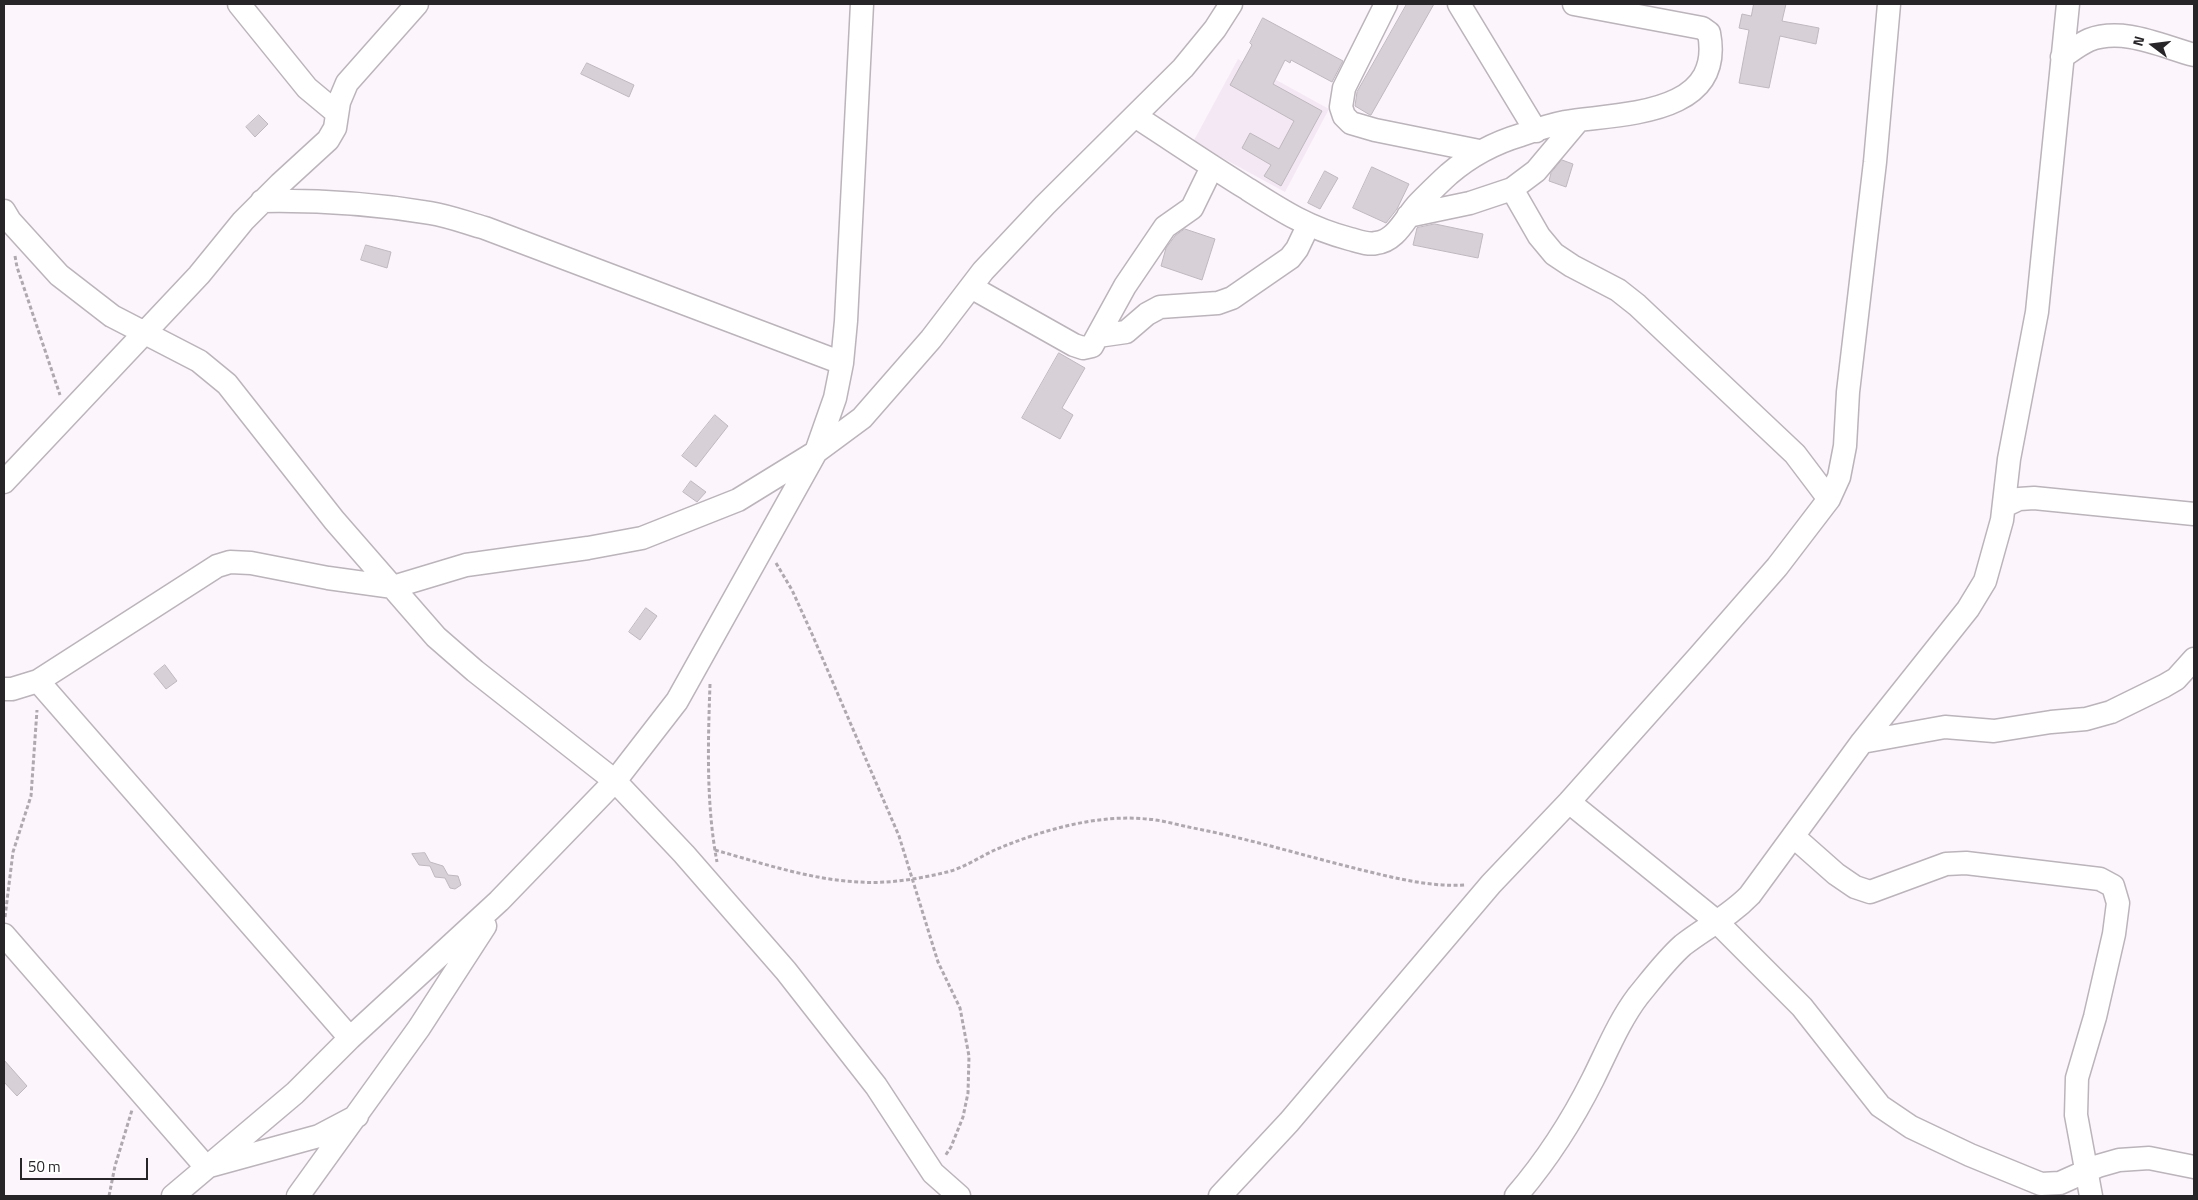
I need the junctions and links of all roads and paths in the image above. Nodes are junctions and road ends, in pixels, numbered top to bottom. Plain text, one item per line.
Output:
1 (239, 4) edge
2 (417, 4) edge
3 (862, 4) edge
4 (1231, 4) edge
5 (1386, 4) edge
6 (1459, 4) edge
7 (1574, 4) edge
8 (1890, 4) edge
9 (2068, 4) edge
10 (2194, 55) edge
11 (2062, 56) junction
12 (337, 113) junction
13 (1135, 116) junction
14 (1578, 120) junction
15 (1536, 131) junction
16 (1479, 151) junction
17 (1212, 167) junction
18 (1512, 189) junction
19 (262, 201) junction
20 (7, 216) edge
21 (1408, 216) junction
22 (1308, 226) junction
23 (971, 287) junction
24 (144, 332) junction
25 (1098, 336) junction
26 (842, 363) junction
27 (66, 417) junction
28 (816, 452) junction
29 (4, 482) edge
30 (1829, 499) junction
31 (2004, 506) junction
32 (2194, 514) edge
33 (764, 544) junction
34 (393, 587) junction
35 (2194, 659) edge
36 (710, 677) dead end
37 (38, 681) junction
38 (4, 689) edge
39 (1862, 742) junction
40 (615, 781) junction
41 (1569, 802) junction
42 (1793, 836) junction
43 (715, 850) junction
44 (719, 869) dead end
45 (913, 878) junction
46 (1491, 884) junction
47 (499, 902) junction
48 (1716, 921) junction
49 (4, 935) edge
50 (350, 1038) junction
51 (138, 1089) junction
52 (357, 1116) junction
53 (206, 1167) junction
54 (2194, 1167) edge
55 (933, 1172) junction
56 (2085, 1172) junction
57 (110, 1196) edge
58 (173, 1196) edge
59 (298, 1196) edge
60 (936, 1196) edge
61 (959, 1196) edge
62 (1220, 1196) edge
63 (1516, 1196) edge
64 (2091, 1196) edge

1 - 12 street
2 - 12 street
3 - 26 street
4 - 13 street
5 - 16 street
6 - 15 street
7 - 14 street
8 - 30 street
9 - 11 street
10 - 11 street
11 - 31 street
12 - 19 street
13 - 17 street
13 - 23 street
14 - 15 street
14 - 18 street
15 - 16 street
16 - 21 street
17 - 22 street
17 - 25 street
18 - 21 street
18 - 30 street
19 - 24 street
19 - 26 street
20 - 24 street
20 - 27 path
21 - 22 street
22 - 25 street
23 - 25 street
23 - 28 street
24 - 27 street
24 - 34 street
26 - 28 street
27 - 29 street
28 - 33 street
28 - 34 street
30 - 41 street
31 - 32 street
31 - 39 street
33 - 40 street
33 - 45 path
34 - 37 street
34 - 40 street
35 - 39 street
36 - 43 path
37 - 38 street
37 - 49 path
37 - 50 street
39 - 42 street
40 - 47 street
40 - 55 street
41 - 46 street
41 - 48 street
42 - 48 street
42 - 56 street
43 - 44 path
43 - 45 path
45 - 46 path
45 - 55 path
46 - 62 street
47 - 50 street
47 - 52 street
48 - 56 street
48 - 63 street
49 - 51 street
50 - 53 street
51 - 53 street
51 - 57 path
52 - 53 street
52 - 59 street
53 - 58 street
54 - 56 street
55 - 60 street
55 - 61 street
56 - 64 street

